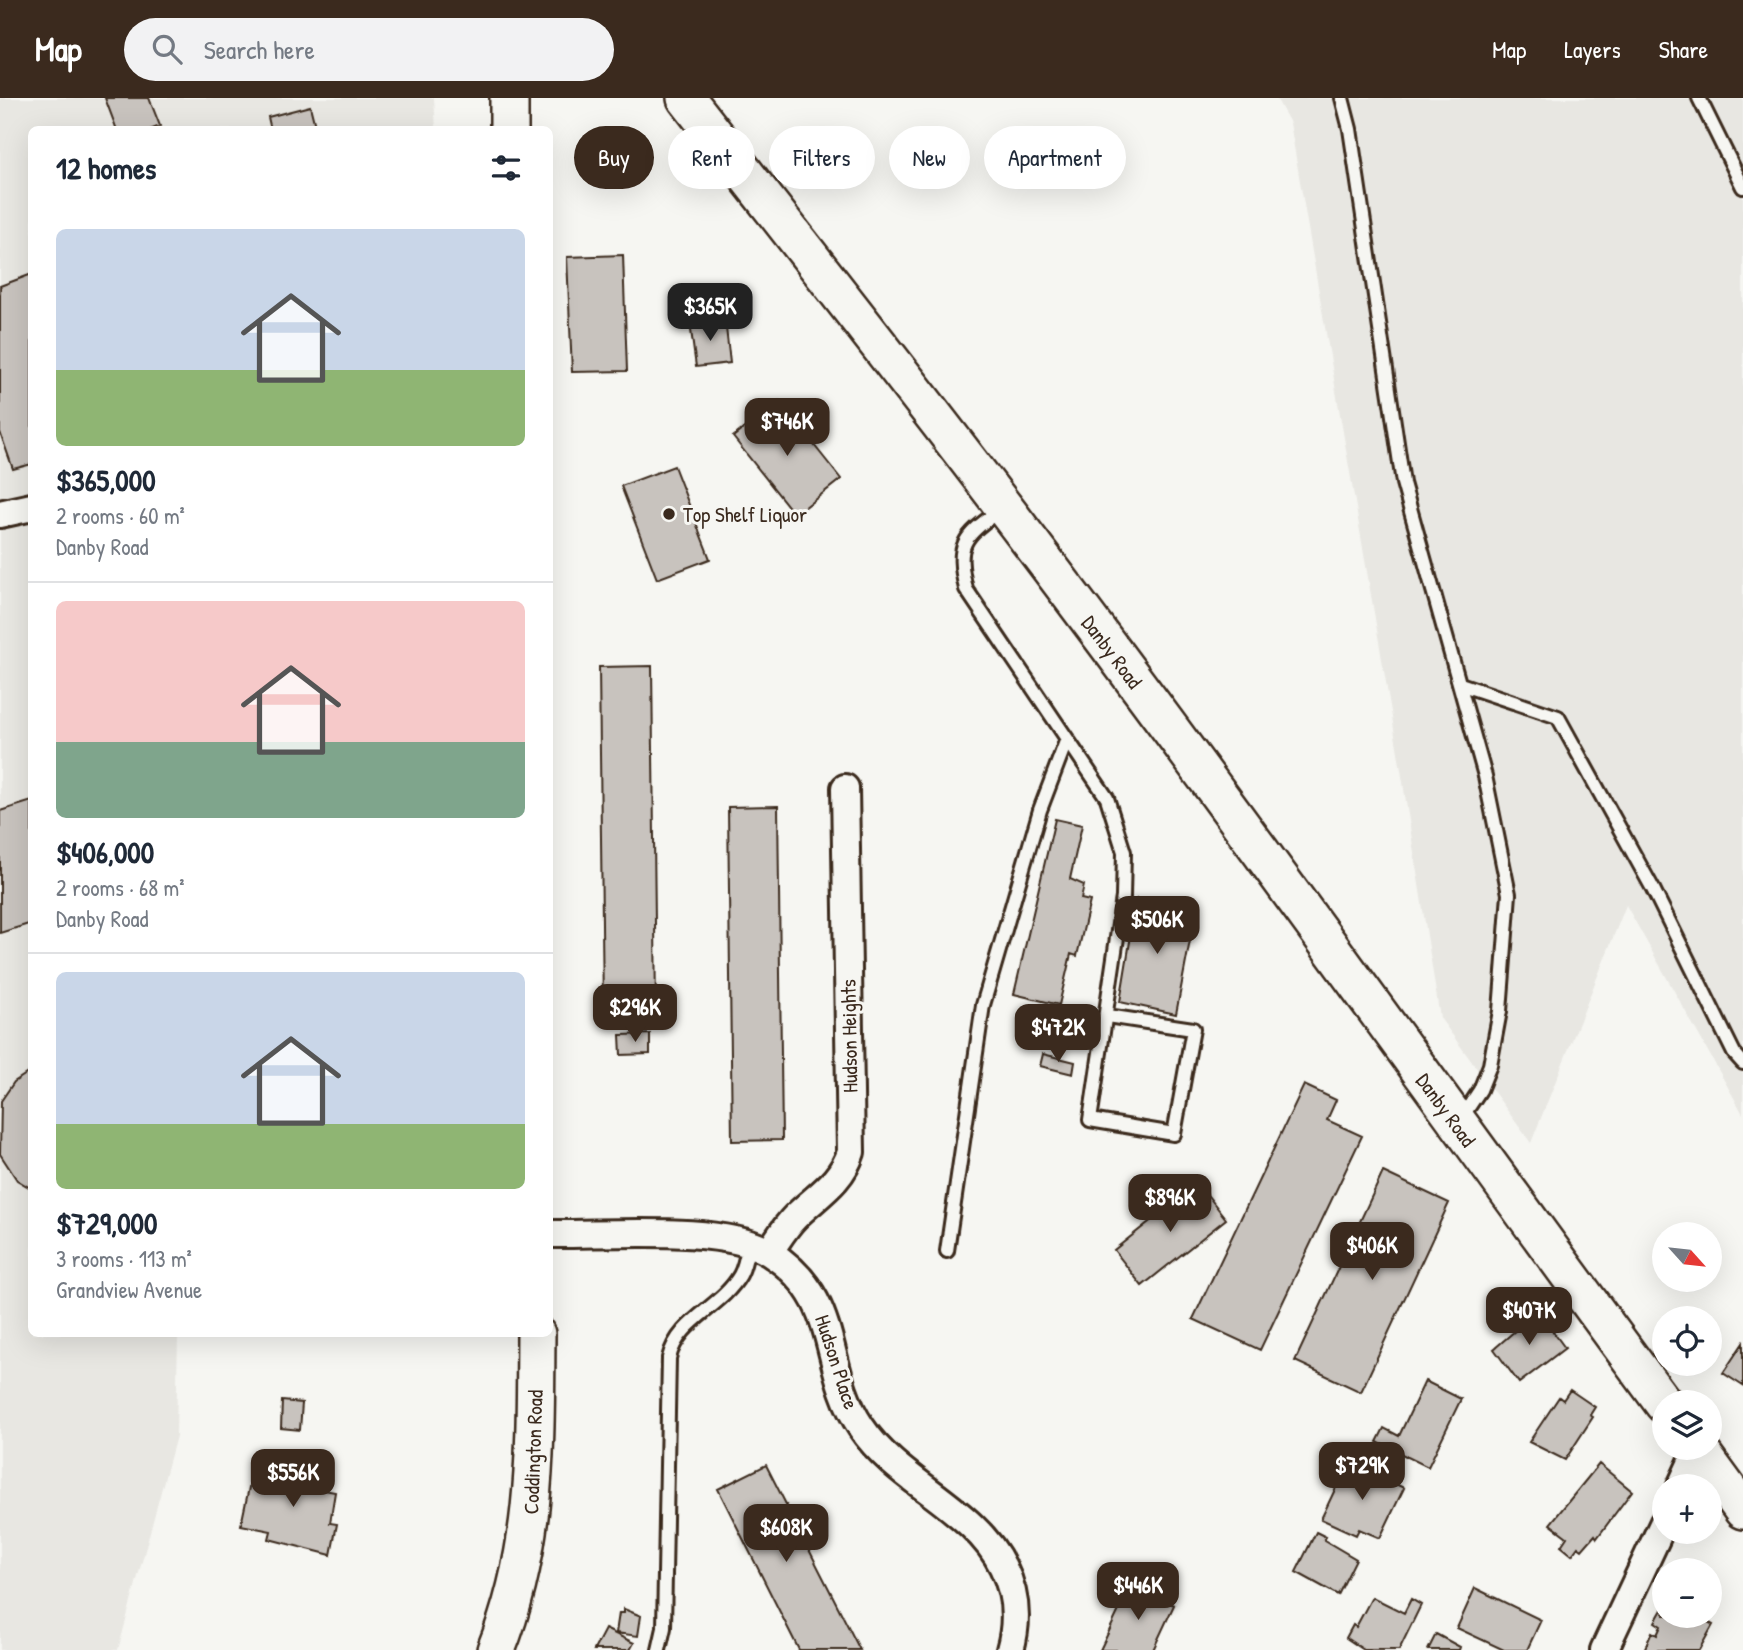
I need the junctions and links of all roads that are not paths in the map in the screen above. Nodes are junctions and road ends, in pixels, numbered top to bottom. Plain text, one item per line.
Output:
1 (509, 98) edge
2 (686, 98) edge
3 (1342, 98) edge
4 (1699, 98) edge
5 (509, 126) edge
6 (1743, 187) edge
7 (1004, 507) junction
8 (28, 508) edge
9 (0, 514) edge
10 (1460, 684) junction
11 (1067, 738) junction
12 (845, 788) dead end
13 (1107, 1016) junction
14 (1743, 1063) edge
15 (1457, 1125) junction
16 (553, 1234) edge
17 (759, 1247) junction
18 (947, 1251) dead end
19 (536, 1337) edge
20 (1654, 1390) edge
21 (1706, 1460) edge
22 (1743, 1510) edge
23 (1654, 1544) edge
24 (496, 1650) edge
25 (659, 1650) edge
26 (1010, 1650) edge
27 (1604, 1650) edge

1 - 5 main road
2 - 7 main road, Danby Road
3 - 10 lane
4 - 6 lane
7 - 11 lane
7 - 15 main road, Danby Road
8 - 9 street
10 - 14 lane
10 - 15 lane
11 - 13 lane
11 - 18 lane
12 - 17 street, Hudson Heights
13 - 13 lane
15 - 20 main road, Danby Road
16 - 17 street
17 - 25 lane
17 - 26 street, Hudson Place
19 - 24 main road, Coddington Road
21 - 22 main road
23 - 27 street

